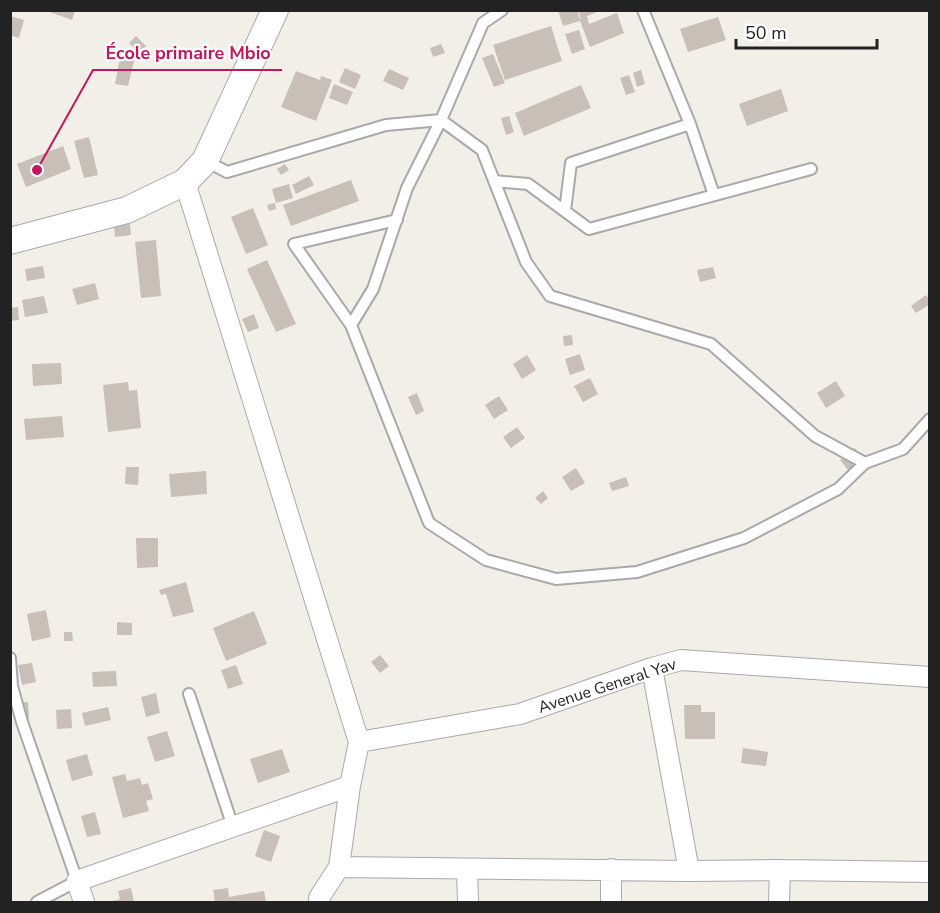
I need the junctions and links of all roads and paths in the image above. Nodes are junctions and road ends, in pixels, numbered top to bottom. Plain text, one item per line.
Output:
1 (275, 10) edge
2 (502, 10) edge
3 (643, 10) edge
4 (441, 120) junction
5 (690, 124) junction
6 (205, 161) junction
7 (811, 169) dead end
8 (494, 181) junction
9 (185, 182) junction
10 (714, 195) junction
11 (565, 211) junction
12 (396, 220) junction
13 (10, 241) edge
14 (351, 325) junction
15 (930, 419) edge
16 (865, 463) junction
17 (10, 658) edge
18 (652, 668) junction
19 (930, 677) edge
20 (189, 694) dead end
21 (22, 722) junction
22 (10, 726) edge
23 (359, 742) junction
24 (350, 786) junction
25 (233, 827) junction
26 (339, 867) junction
27 (467, 869) junction
28 (611, 869) junction
29 (780, 870) junction
30 (689, 871) junction
31 (930, 872) edge
32 (77, 881) junction
33 (37, 903) edge
34 (84, 903) edge
35 (319, 903) edge
36 (468, 903) edge
37 (611, 903) edge
38 (779, 903) edge

1 - 6 street
2 - 4 lane
3 - 5 lane
4 - 6 lane
4 - 8 lane
4 - 12 lane
5 - 10 lane
5 - 11 lane
6 - 9 street
7 - 10 lane
8 - 11 lane
8 - 16 lane
9 - 13 street
9 - 23 street
10 - 11 lane
12 - 14 lane
12 - 14 lane
14 - 16 lane
15 - 16 lane
17 - 21 lane
18 - 19 street, Avenue General Yav
18 - 23 street, Avenue General Yav
18 - 30 street
20 - 25 lane
21 - 22 lane
21 - 32 lane
23 - 24 street
24 - 25 street
24 - 26 street
25 - 32 street
26 - 27 street
26 - 35 street
27 - 28 street
27 - 36 street
28 - 30 street
28 - 37 street
29 - 30 street
29 - 31 street
29 - 38 street
32 - 33 lane
32 - 34 street

